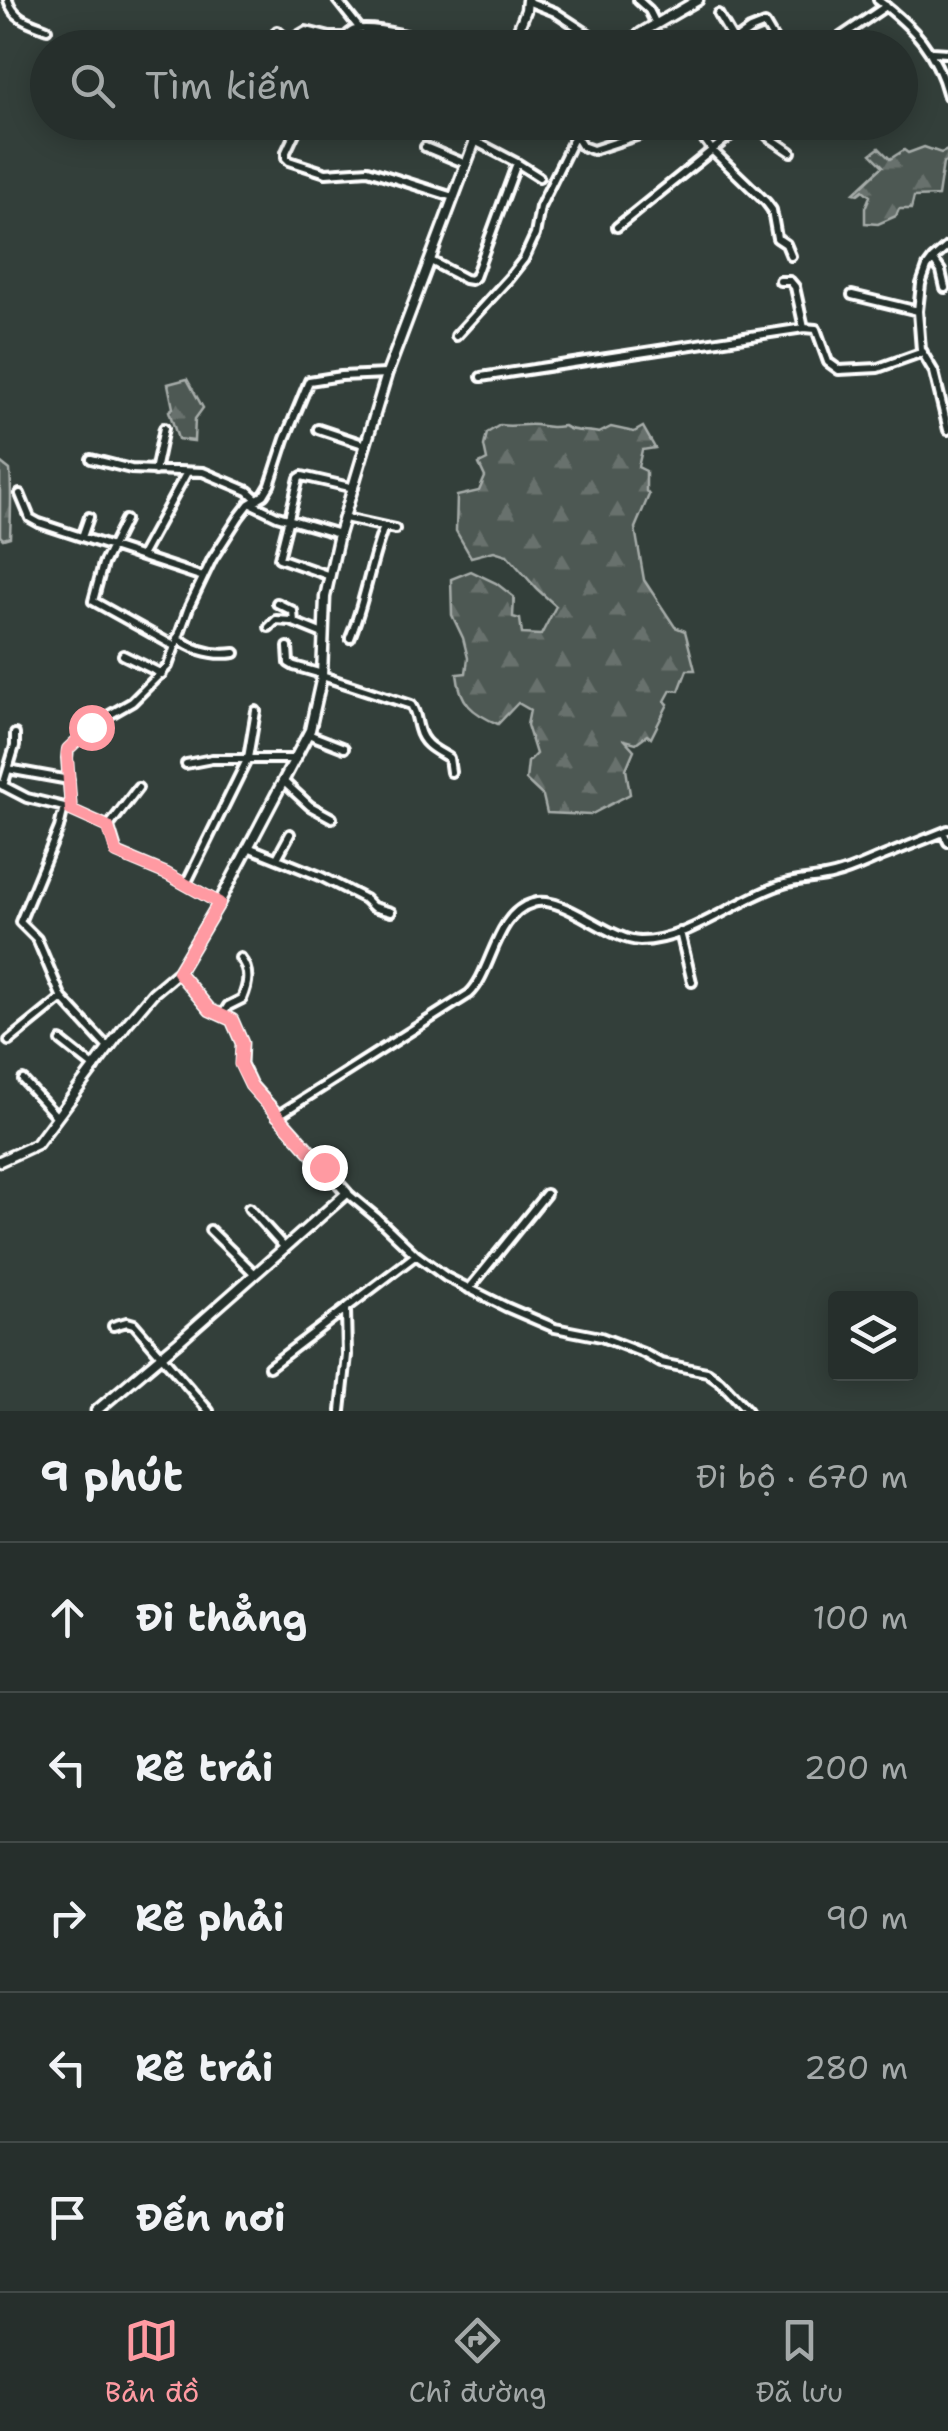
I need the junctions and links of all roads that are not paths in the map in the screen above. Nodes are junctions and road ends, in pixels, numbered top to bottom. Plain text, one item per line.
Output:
1 (8, 0) edge
2 (337, 0) edge
3 (527, 0) edge
4 (638, 0) edge
5 (698, 0) edge
6 (882, 2) edge
7 (718, 14) dead end
8 (656, 24) junction
9 (47, 29) dead end
10 (360, 29) joint
11 (367, 30) edge
12 (518, 30) edge
13 (582, 30) edge
14 (646, 30) edge
15 (727, 30) edge
16 (848, 30) edge
17 (914, 30) edge
18 (918, 36) edge
19 (930, 52) junction
20 (948, 53) edge
21 (948, 96) edge
22 (292, 140) edge
23 (475, 140) joint
24 (573, 140) edge
25 (578, 140) edge
26 (620, 140) edge
27 (705, 140) edge
28 (726, 140) edge
29 (772, 140) edge
30 (425, 147) dead end
31 (712, 150) junction
32 (790, 152) dead end
33 (517, 162) junction
34 (466, 164) junction
35 (539, 177) dead end
36 (453, 197) junction
37 (617, 226) dead end
38 (948, 246) edge
39 (791, 256) dead end
40 (933, 258) junction
41 (431, 262) junction
42 (780, 282) dead end
43 (945, 288) dead end
44 (852, 295) dead end
45 (918, 311) junction
46 (804, 328) junction
47 (456, 336) dead end
48 (923, 352) junction
49 (387, 374) junction
50 (481, 377) dead end
51 (164, 428) dead end
52 (318, 429) dead end
53 (948, 430) edge
54 (366, 444) junction
55 (92, 459) dead end
56 (155, 471) junction
57 (186, 472) junction
58 (354, 488) junction
59 (20, 494) dead end
60 (255, 502) junction
61 (89, 517) dead end
62 (345, 518) junction
63 (125, 520) dead end
64 (289, 520) junction
65 (384, 527) junction
66 (395, 529) dead end
67 (340, 534) junction
68 (82, 537) junction
69 (111, 546) junction
70 (140, 556) junction
71 (330, 576) junction
72 (202, 577) junction
73 (277, 603) dead end
74 (294, 622) junction
75 (269, 627) dead end
76 (323, 634) junction
77 (350, 638) dead end
78 (176, 642) junction
79 (288, 648) dead end
80 (235, 652) dead end
81 (123, 655) dead end
82 (162, 674) junction
83 (322, 675) junction
84 (256, 711) dead end
85 (15, 734) dead end
86 (308, 734) junction
87 (344, 748) dead end
88 (248, 758) junction
89 (296, 759) junction
90 (186, 764) dead end
91 (8, 769) junction
92 (451, 772) dead end
93 (68, 780) junction
94 (282, 780) junction
95 (1, 785) edge
96 (138, 788) dead end
97 (68, 809) junction
98 (332, 818) dead end
99 (108, 827) junction
100 (946, 832) edge
101 (290, 834) dead end
102 (948, 842) edge
103 (248, 847) junction
104 (277, 858) junction
105 (186, 884) junction
106 (219, 903) junction
107 (391, 912) dead end
108 (680, 932) junction
109 (240, 958) dead end
110 (178, 972) junction
111 (692, 982) dead end
112 (62, 998) junction
113 (226, 1016) junction
114 (8, 1041) dead end
115 (61, 1042) dead end
116 (109, 1049) junction
117 (95, 1068) junction
118 (23, 1080) dead end
119 (277, 1116) junction
120 (57, 1117) junction
121 (0, 1161) edge
122 (347, 1193) junction
123 (546, 1194) dead end
124 (249, 1208) dead end
125 (210, 1230) dead end
126 (285, 1248) junction
127 (416, 1255) junction
128 (255, 1274) junction
129 (470, 1289) junction
130 (346, 1310) junction
131 (112, 1326) dead end
132 (162, 1356) junction
133 (269, 1367) dead end
134 (96, 1411) edge
135 (210, 1411) edge
136 (341, 1411) edge
137 (748, 1411) edge

1 - 9 street
2 - 10 street
3 - 12 street
3 - 13 street
4 - 8 street
5 - 8 street
6 - 16 street
6 - 17 street
7 - 15 street
8 - 14 street
10 - 11 street
18 - 19 street
19 - 20 street
19 - 21 street
22 - 36 street
23 - 33 street
23 - 34 street
24 - 47 street
25 - 26 street
27 - 31 street
28 - 31 street
29 - 32 street
30 - 34 street
31 - 37 street
31 - 39 street
33 - 35 street
33 - 41 street
34 - 36 street
36 - 41 street
38 - 40 street
40 - 43 street
40 - 45 street
41 - 49 street
42 - 46 street
44 - 45 street
45 - 48 street
46 - 48 street
46 - 50 street
48 - 53 street
49 - 54 street
49 - 60 street
51 - 56 street
52 - 54 street
54 - 58 street
55 - 56 street
56 - 57 street
57 - 60 street
57 - 70 street
58 - 62 street
58 - 64 street
59 - 68 street
60 - 64 street
60 - 72 street
61 - 68 street
62 - 65 street
62 - 67 street
63 - 69 street
64 - 67 street
64 - 71 street
65 - 66 street
65 - 77 street
67 - 71 street
68 - 69 street
69 - 70 street
69 - 78 street
70 - 72 street
71 - 76 street
72 - 78 street
73 - 74 street
74 - 75 street
74 - 76 street
76 - 83 street
78 - 80 street
78 - 82 street
79 - 83 street
81 - 82 street
82 - 93 street
83 - 86 street
83 - 92 street
84 - 88 street
85 - 91 street
86 - 87 street
86 - 89 street
88 - 89 street
88 - 90 street
88 - 105 street
89 - 94 street
91 - 93 street
91 - 95 street
93 - 97 street
94 - 98 street
94 - 103 street
95 - 97 street
96 - 99 street
97 - 99 street
97 - 112 street
99 - 105 street
100 - 102 street
100 - 108 street
101 - 104 street
103 - 104 street
103 - 106 street
104 - 107 street
105 - 106 street
106 - 110 street
108 - 111 street
108 - 119 street
109 - 113 street
110 - 113 street
110 - 116 street
112 - 114 street
112 - 116 street
113 - 119 street
115 - 117 street
116 - 117 street
117 - 120 street
118 - 120 street
119 - 122 street
120 - 121 street
122 - 126 street
122 - 127 street
123 - 129 street
124 - 126 street
125 - 128 street
126 - 128 street
127 - 129 street
127 - 130 street
128 - 132 street
129 - 137 street
130 - 133 street
130 - 136 street
131 - 132 street
132 - 134 street
132 - 135 street

